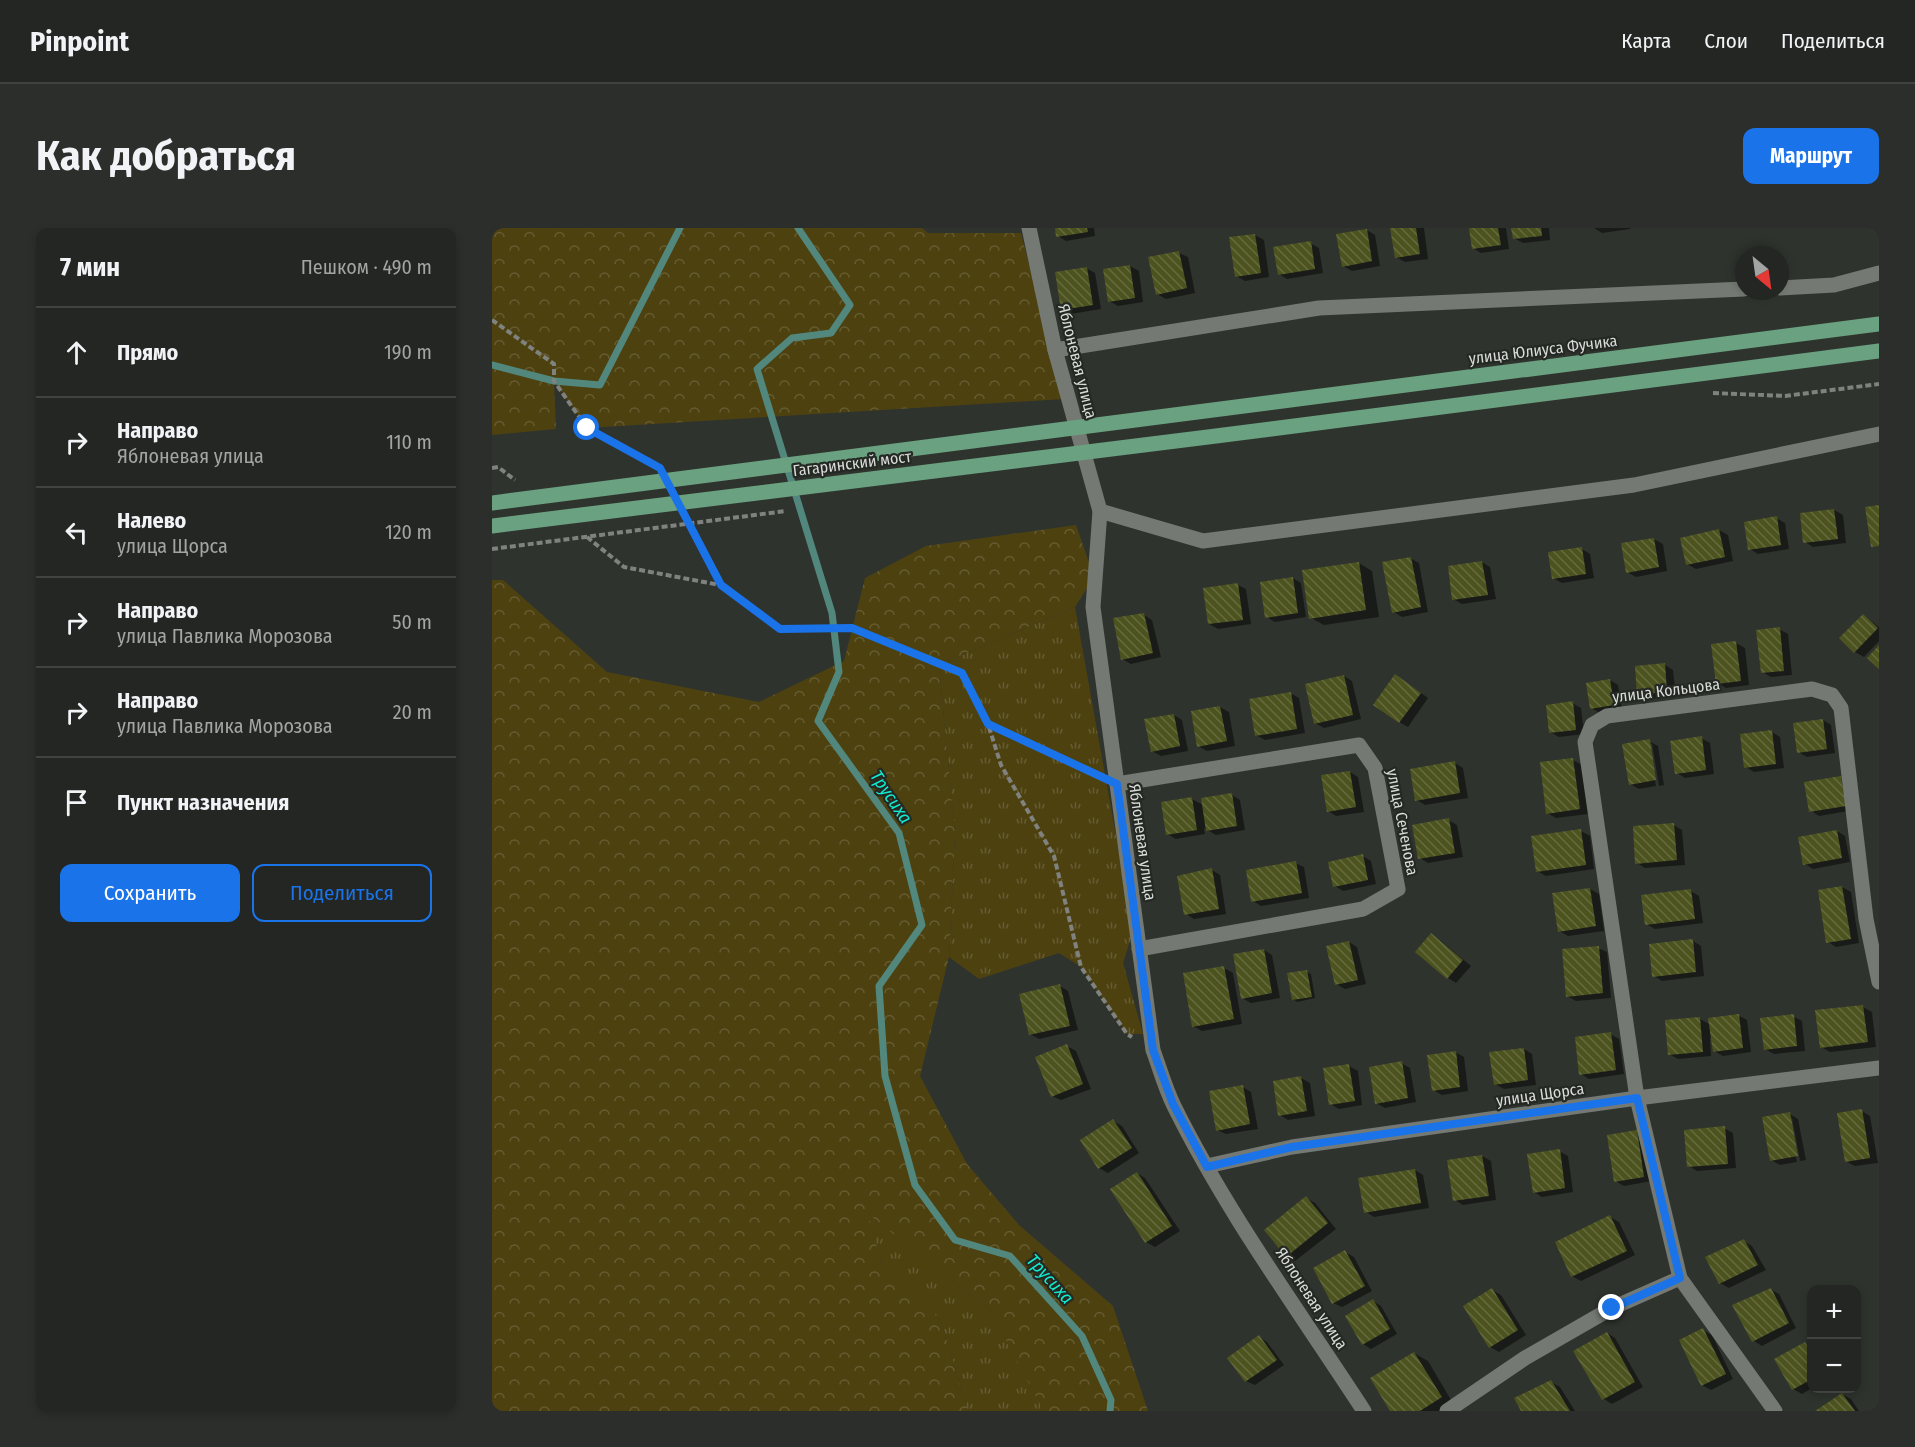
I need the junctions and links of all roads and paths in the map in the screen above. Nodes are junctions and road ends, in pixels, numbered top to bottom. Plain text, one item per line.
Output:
1 (1029, 228) edge
2 (1879, 273) edge
3 (1789, 288) edge
4 (1735, 290) edge
5 (492, 320) edge
6 (1879, 324) edge
7 (1054, 350) junction
8 (1879, 351) edge
9 (1879, 384) edge
10 (1707, 393) dead end
11 (1212, 410) joint
12 (1879, 434) edge
13 (492, 468) edge
14 (660, 468) dead end
15 (516, 481) dead end
16 (492, 503) edge
17 (1100, 511) junction
18 (686, 517) dead end
19 (492, 526) edge
20 (579, 531) dead end
21 (721, 585) junction
22 (988, 724) junction
23 (1117, 784) junction
24 (1139, 949) junction
25 (1879, 982) edge
26 (1127, 1034) dead end
27 (1879, 1068) edge
28 (1637, 1098) junction
29 (1207, 1167) junction
30 (1680, 1278) junction
31 (1364, 1411) edge
32 (1447, 1411) edge
33 (1775, 1411) edge

1 - 7 street, Яблоневая улица
2 - 3 street
4 - 7 street
5 - 14 path
6 - 11 main road, улица Юлиуса Фучика
7 - 17 street, Яблоневая улица
8 - 19 main road, Гагаринский мост
9 - 10 path
11 - 16 main road, Гагаринский мост
12 - 17 street
13 - 15 path
17 - 23 street, Яблоневая улица
18 - 21 path
20 - 21 path
21 - 22 path
22 - 23 path
22 - 26 path
23 - 24 street, Яблоневая улица
23 - 24 street, улица Сеченова
24 - 29 street, Яблоневая улица
25 - 28 street, улица Кольцова
27 - 28 street, улица Щорса
28 - 29 street, улица Щорса
28 - 30 street, улица Кольцова
29 - 31 street, Яблоневая улица
30 - 32 street
30 - 33 street

